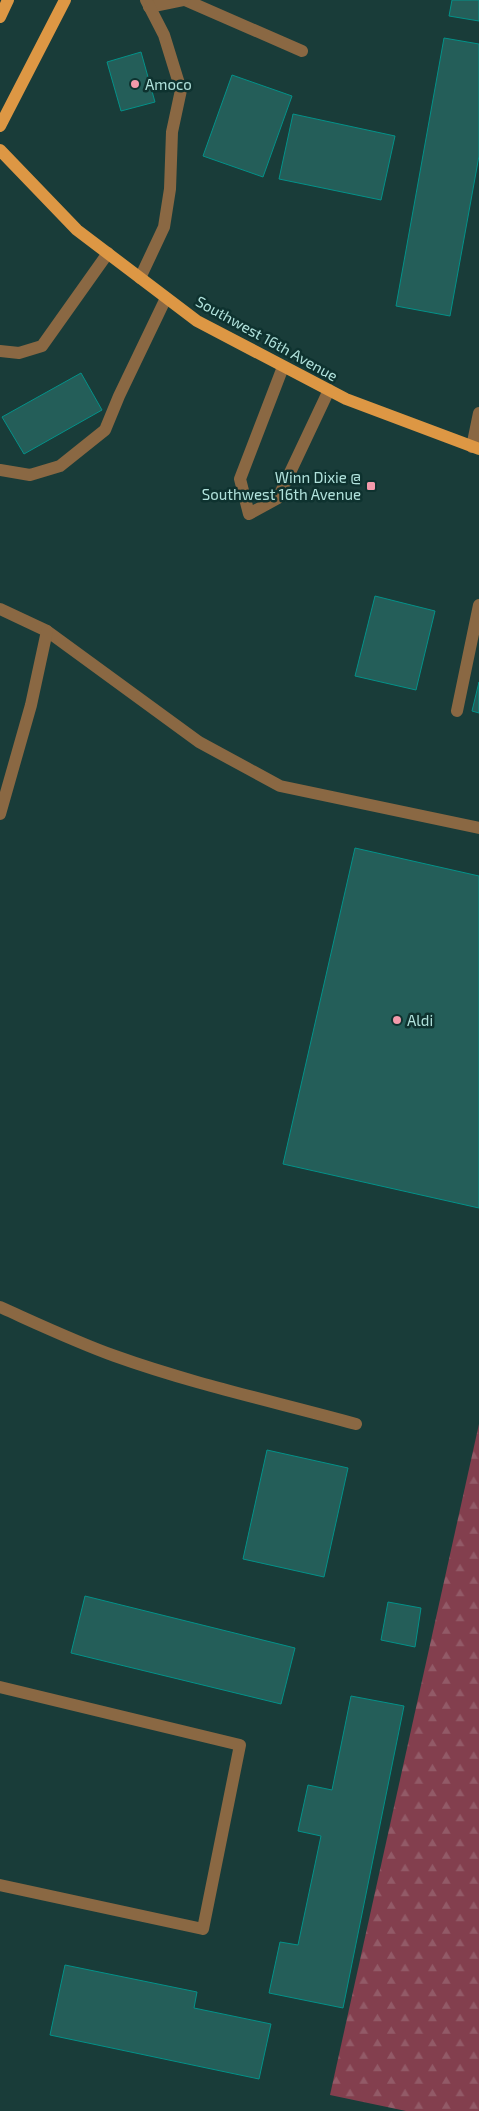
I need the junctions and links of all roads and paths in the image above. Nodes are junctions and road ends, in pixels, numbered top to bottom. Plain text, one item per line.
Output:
1 (8, 0) edge
2 (65, 0) edge
3 (184, 0) edge
4 (147, 3) edge
5 (0, 17) edge
6 (302, 51) dead end
7 (0, 126) edge
8 (0, 150) edge
9 (108, 254) junction
10 (140, 278) junction
11 (166, 298) junction
12 (0, 351) edge
13 (284, 367) junction
14 (329, 390) junction
15 (479, 413) edge
16 (475, 448) edge
17 (0, 470) edge
18 (479, 605) edge
19 (0, 609) edge
20 (47, 631) junction
21 (457, 710) dead end
22 (0, 814) edge
23 (479, 828) edge
24 (0, 1307) edge
25 (356, 1424) dead end
26 (0, 1686) edge
27 (0, 1884) edge

1 - 5 main road
2 - 7 main road
3 - 4 lane
3 - 6 lane
4 - 10 lane
8 - 9 main road, Southwest 16th Avenue
9 - 10 main road, Southwest 16th Avenue
9 - 12 lane
10 - 11 main road, Southwest 16th Avenue
11 - 13 main road, Southwest 16th Avenue
11 - 17 lane
13 - 14 main road, Southwest 16th Avenue
13 - 14 lane
14 - 16 main road, Southwest 16th Avenue
15 - 16 lane
18 - 21 lane
19 - 20 lane
20 - 22 lane
20 - 23 lane
24 - 25 lane
26 - 27 lane

